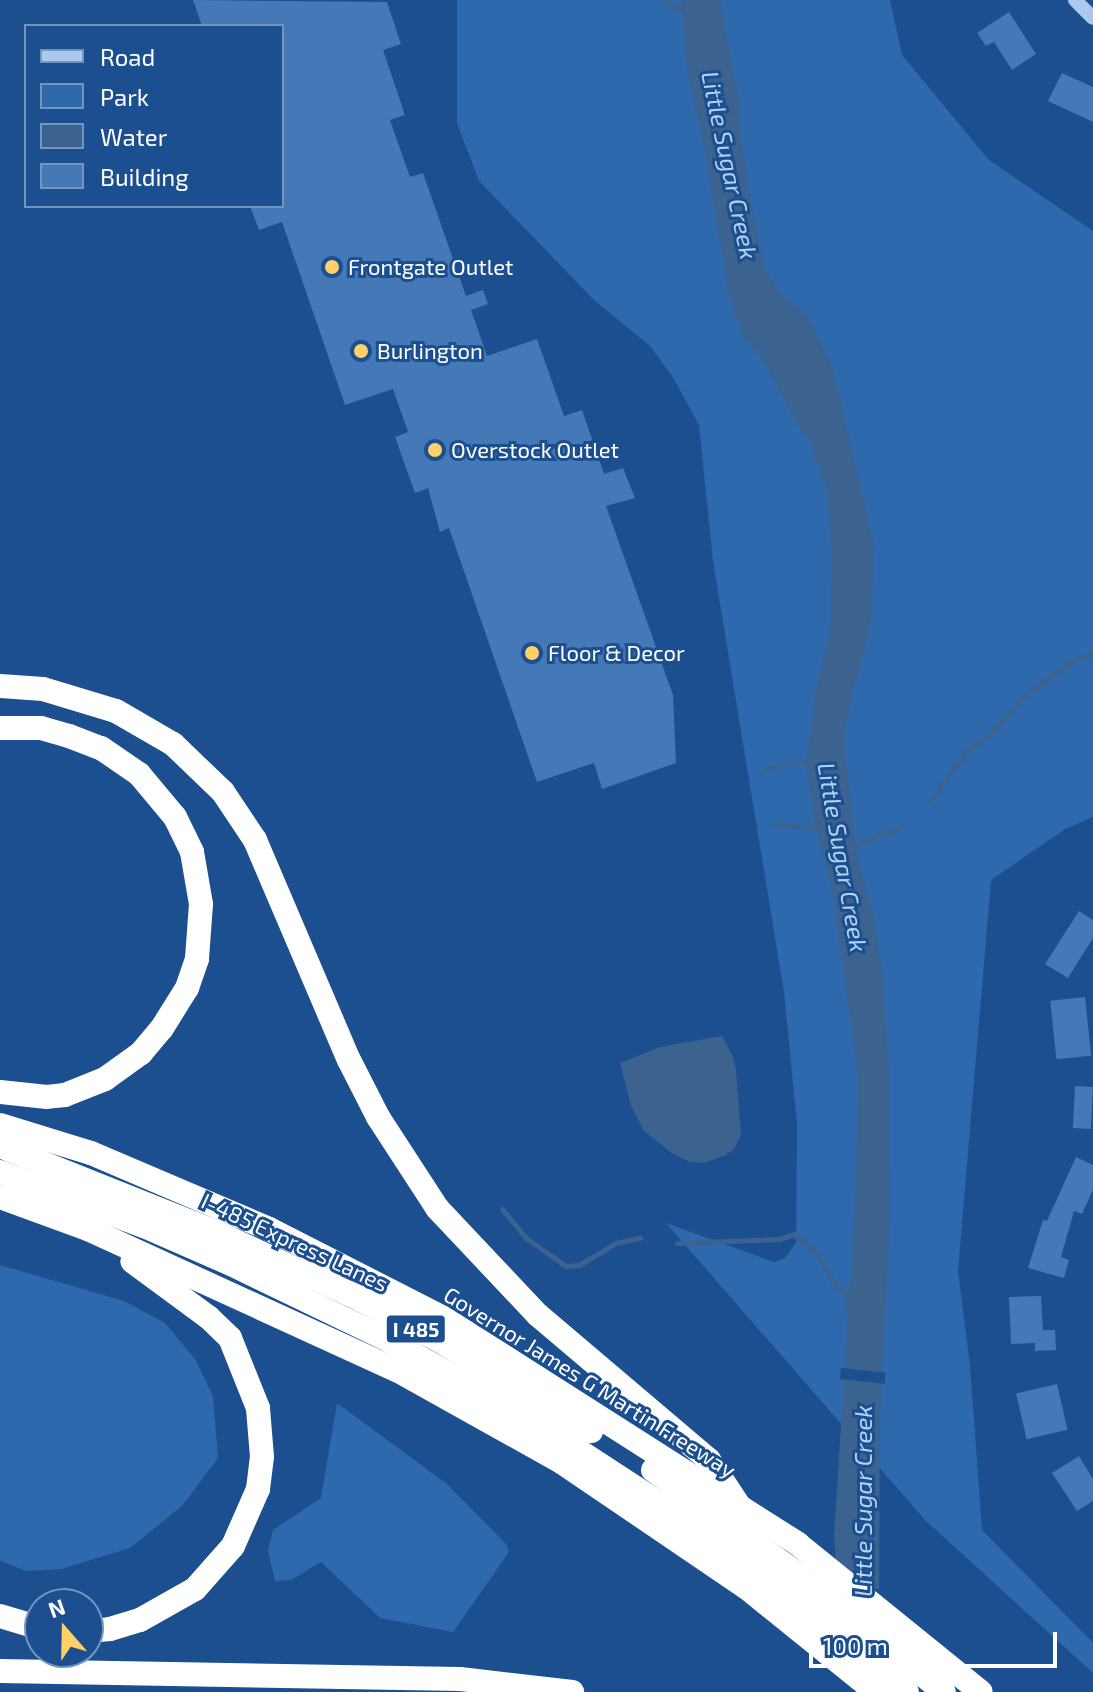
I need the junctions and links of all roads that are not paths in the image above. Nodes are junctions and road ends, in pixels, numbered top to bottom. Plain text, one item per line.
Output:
1 (1075, 0) edge
2 (1093, 18) edge
3 (0, 686) edge
4 (0, 728) edge
5 (0, 1092) edge
6 (0, 1125) edge
7 (0, 1146) edge
8 (0, 1172) edge
9 (0, 1197) edge
10 (88, 1229) junction
11 (740, 1507) junction
12 (792, 1583) junction
13 (0, 1616) edge
14 (24, 1623) edge
15 (104, 1628) edge
16 (0, 1671) edge
17 (940, 1689) edge
18 (572, 1692) edge
19 (876, 1692) edge
20 (907, 1692) edge
21 (981, 1692) edge

1 - 2 street
3 - 11 highway
4 - 5 highway
6 - 11 highway, Governor James G Martin Freeway / I 485
7 - 12 highway, I-485 Express Lanes / I 485
8 - 12 highway, I-485 Express Lanes / I 485
9 - 10 highway, I 485
10 - 15 highway
10 - 19 highway, I 485
11 - 21 highway, Governor James G Martin Freeway / I 485
12 - 17 highway, I-485 Express Lanes / I 485
12 - 20 highway, I-485 Express Lanes / I 485
13 - 14 highway
16 - 18 highway

